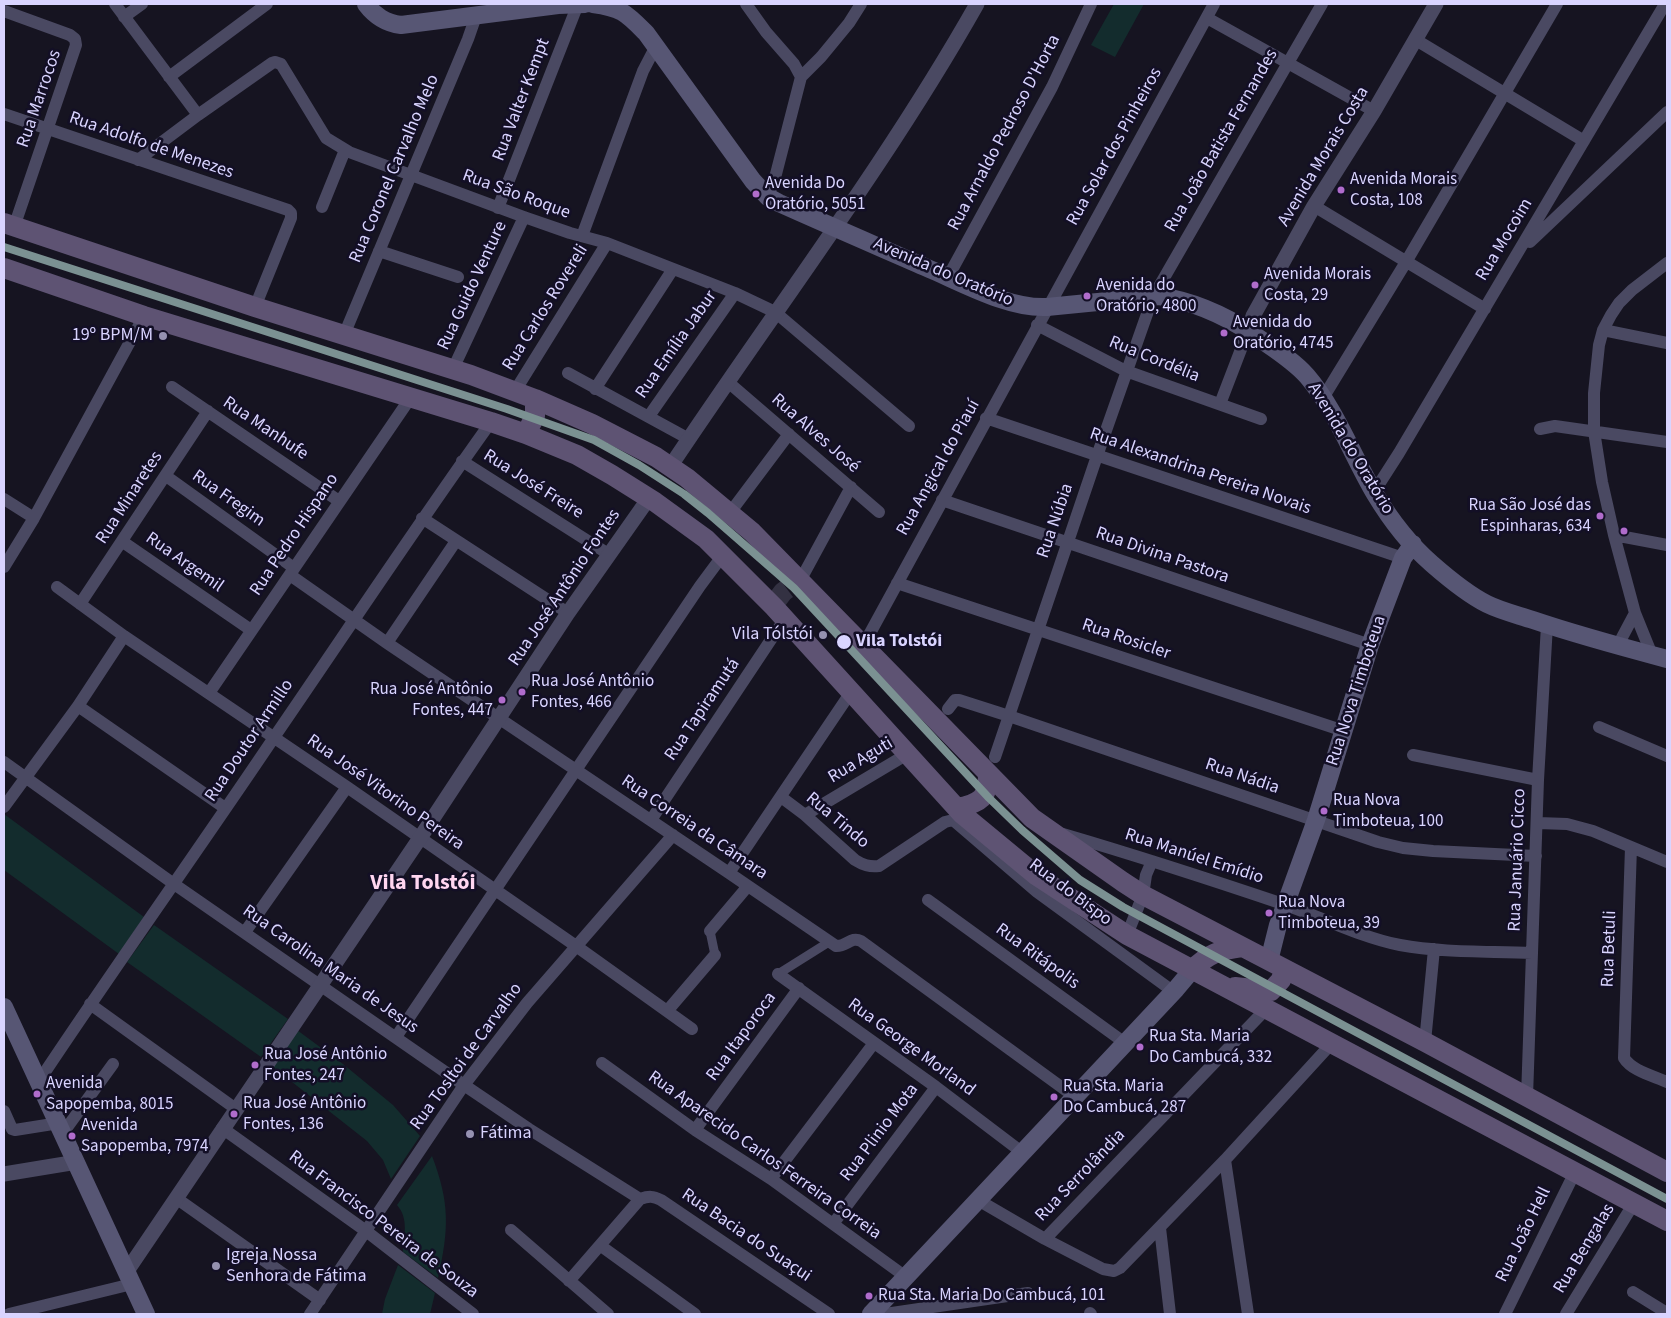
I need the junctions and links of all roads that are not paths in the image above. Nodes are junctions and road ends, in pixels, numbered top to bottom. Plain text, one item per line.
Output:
1 (115, 4) edge
2 (142, 4) edge
3 (268, 4) edge
4 (366, 4) edge
5 (578, 4) edge
6 (585, 4) edge
7 (593, 4) edge
8 (746, 4) edge
9 (861, 4) edge
10 (977, 4) edge
11 (1091, 4) edge
12 (1214, 4) edge
13 (1322, 4) edge
14 (1436, 4) edge
15 (1557, 4) edge
16 (1665, 4) edge
17 (622, 7) edge
18 (4, 11) edge
19 (476, 16) junction
20 (124, 17) junction
21 (1207, 18) junction
22 (1416, 40) junction
23 (656, 46) junction
24 (1288, 62) junction
25 (169, 77) junction
26 (801, 77) junction
27 (1504, 94) junction
28 (1374, 111) junction
29 (1667, 112) edge
30 (4, 114) edge
31 (198, 115) junction
32 (48, 129) junction
33 (1584, 141) junction
34 (345, 150) junction
35 (138, 160) junction
36 (411, 176) junction
37 (768, 197) junction
38 (1314, 206) junction
39 (322, 207) dead end
40 (498, 208) junction
41 (524, 217) junction
42 (9, 225) edge
43 (834, 227) junction
44 (582, 236) junction
45 (607, 243) junction
46 (379, 251) junction
47 (1517, 254) junction
48 (1406, 262) junction
49 (1667, 263) edge
50 (4, 268) edge
51 (673, 269) junction
52 (458, 277) dead end
53 (948, 277) junction
54 (735, 293) junction
55 (1153, 297) junction
56 (256, 307) junction
57 (1047, 307) junction
58 (1485, 309) junction
59 (775, 312) junction
60 (144, 316) junction
61 (1037, 326) junction
62 (1603, 330) junction
63 (1248, 331) junction
64 (344, 335) junction
65 (1667, 344) edge
66 (453, 369) junction
67 (1126, 371) junction
68 (568, 373) dead end
69 (728, 382) junction
70 (172, 386) dead end
71 (595, 389) junction
72 (515, 391) junction
73 (411, 397) junction
74 (1323, 398) junction
75 (535, 399) junction
76 (1220, 404) junction
77 (208, 411) junction
78 (649, 416) junction
79 (986, 418) junction
80 (1261, 418) dead end
81 (491, 422) junction
82 (592, 424) junction
83 (909, 426) dead end
84 (1540, 429) dead end
85 (1594, 431) junction
86 (526, 434) junction
87 (789, 434) junction
88 (689, 439) junction
89 (1667, 442) edge
90 (576, 455) junction
91 (1097, 456) junction
92 (462, 461) junction
93 (670, 467) junction
94 (166, 476) junction
95 (851, 487) junction
96 (1374, 492) junction
97 (649, 498) junction
98 (4, 499) edge
99 (942, 500) junction
100 (339, 501) junction
101 (879, 512) dead end
102 (733, 517) junction
103 (34, 518) junction
104 (422, 518) junction
105 (1614, 535) junction
106 (456, 541) junction
107 (123, 542) junction
108 (1068, 543) junction
109 (1667, 545) edge
110 (718, 550) junction
111 (1408, 551) junction
112 (610, 555) junction
113 (4, 567) edge
114 (292, 571) junction
115 (797, 582) junction
116 (897, 583) junction
117 (57, 587) dead end
118 (80, 604) junction
119 (778, 610) junction
120 (568, 613) junction
121 (1635, 613) junction
122 (354, 620) junction
123 (1547, 625) junction
124 (1038, 629) junction
125 (251, 630) junction
126 (124, 636) junction
127 (387, 644) junction
128 (1370, 645) junction
129 (1618, 645) junction
130 (863, 646) junction
131 (1660, 657) edge
132 (851, 692) junction
133 (209, 693) junction
134 (78, 706) junction
135 (948, 709) dead end
136 (1009, 716) junction
137 (500, 718) junction
138 (1599, 727) dead end
139 (1344, 731) junction
140 (274, 738) junction
141 (909, 753) junction
142 (1413, 755) dead end
143 (1667, 756) edge
144 (4, 762) edge
145 (992, 765) junction
146 (577, 770) junction
147 (25, 779) junction
148 (1538, 780) junction
149 (347, 787) junction
150 (781, 797) junction
151 (4, 807) edge
152 (225, 808) junction
153 (953, 814) junction
154 (805, 815) junction
155 (650, 820) junction
156 (1316, 820) junction
157 (1538, 823) junction
158 (1048, 830) junction
159 (673, 835) junction
160 (420, 838) junction
161 (1631, 847) junction
162 (1536, 856) junction
163 (1152, 861) junction
164 (1667, 862) edge
165 (729, 873) junction
166 (174, 884) junction
167 (748, 886) junction
168 (494, 890) junction
169 (1143, 895) junction
170 (928, 900) dead end
171 (1286, 906) junction
172 (1278, 925) junction
173 (710, 931) joint
174 (245, 932) junction
175 (1127, 935) junction
176 (829, 942) junction
177 (576, 946) junction
178 (1242, 947) junction
179 (1434, 949) junction
180 (1532, 953) junction
181 (714, 955) joint
182 (1277, 965) junction
183 (1192, 970) junction
184 (778, 974) joint
185 (1217, 982) junction
186 (320, 985) junction
187 (799, 988) junction
188 (1175, 990) junction
189 (90, 1004) junction
190 (4, 1007) edge
191 (1267, 1008) junction
192 (668, 1010) junction
193 (692, 1029) dead end
194 (396, 1037) junction
195 (1425, 1042) junction
196 (874, 1043) junction
197 (1125, 1043) junction
198 (1332, 1043) junction
199 (602, 1063) dead end
200 (113, 1064) dead end
201 (39, 1081) junction
202 (1667, 1082) edge
203 (464, 1085) junction
204 (936, 1087) junction
205 (1528, 1096) junction
206 (1075, 1097) junction
207 (236, 1109) junction
208 (4, 1111) edge
209 (61, 1128) junction
210 (222, 1128) junction
211 (695, 1130) junction
212 (1022, 1153) junction
213 (1225, 1160) junction
214 (77, 1162) junction
215 (1575, 1172) junction
216 (1667, 1172) edge
217 (4, 1174) edge
218 (771, 1179) junction
219 (176, 1198) junction
220 (640, 1199) junction
221 (978, 1200) junction
222 (1634, 1203) junction
223 (1667, 1221) edge
224 (833, 1224) junction
225 (1160, 1228) junction
226 (511, 1230) dead end
227 (366, 1231) junction
228 (1045, 1239) junction
229 (601, 1246) junction
230 (906, 1277) junction
231 (130, 1278) junction
232 (569, 1281) junction
233 (1633, 1292) dead end
234 (1028, 1293) dead end
235 (320, 1300) junction
236 (1667, 1313) edge
237 (8, 1314) edge
238 (146, 1314) edge
239 (310, 1314) edge
240 (473, 1314) edge
241 (608, 1314) edge
242 (696, 1314) edge
243 (829, 1314) edge
244 (871, 1314) edge
245 (885, 1314) edge
246 (1170, 1314) edge
247 (1248, 1314) edge
248 (1505, 1314) edge
249 (1566, 1314) edge

1 - 20 street
2 - 20 street
3 - 25 street
4 - 19 main road
5 - 6 main road
5 - 19 main road
5 - 40 street, Rua Valter Kempt
7 - 17 main road, Avenida do Oratório
8 - 26 street
9 - 26 street
10 - 43 street
11 - 53 street, Rua Arnaldo Pedroso D'Horta
12 - 21 street, Rua Solar dos Pinheiros
13 - 24 street, Rua João Batista Fernandes
14 - 22 street, Avenida Morais Costa
15 - 27 street
16 - 33 street, Rua Mocoim
17 - 23 main road, Avenida do Oratório
18 - 32 street, Rua Marrocos
19 - 36 street, Rua Coronel Carvalho Melo
20 - 25 street
21 - 24 street
21 - 57 street, Rua Solar dos Pinheiros
22 - 27 street
22 - 28 street, Avenida Morais Costa
23 - 37 main road, Avenida do Oratório
23 - 44 street
24 - 28 street
24 - 55 street, Rua João Batista Fernandes
25 - 31 street
26 - 37 street
27 - 33 street
27 - 48 street
28 - 38 street, Avenida Morais Costa
29 - 47 street
30 - 32 street, Rua Adolfo de Menezes
31 - 34 street, Rua São Roque
31 - 35 street, Rua São Roque
32 - 35 street, Rua Adolfo de Menezes
32 - 42 street, Rua Marrocos
33 - 47 street, Rua Mocoim
34 - 36 street, Rua São Roque
34 - 39 street
35 - 56 street, Rua Adolfo de Menezes
36 - 40 street, Rua São Roque
36 - 46 street, Rua Coronel Carvalho Melo
37 - 43 main road, Avenida do Oratório
38 - 48 street
38 - 63 street, Avenida Morais Costa
40 - 41 street, Rua São Roque
41 - 44 street, Rua São Roque
41 - 66 street, Rua Guido Venture
42 - 56 main road
43 - 53 main road, Avenida do Oratório
43 - 59 street
44 - 45 street, Rua São Roque
45 - 51 street, Rua São Roque
45 - 72 street, Rua Carlos Rovereli
46 - 52 street
46 - 64 street, Rua Coronel Carvalho Melo
47 - 58 street, Rua Mocoim
48 - 58 street
48 - 74 street
49 - 62 street
50 - 60 main road
51 - 54 street, Rua São Roque
51 - 71 street
53 - 57 main road, Avenida do Oratório
54 - 59 street, Rua São Roque
54 - 78 street, Rua Emília Jabur
55 - 57 main road, Avenida do Oratório
55 - 63 main road, Avenida do Oratório
55 - 67 street, Rua Núbia
56 - 64 main road
57 - 61 street, Rua Angical do Piauí
58 - 96 street, Rua Mocoim
59 - 69 street
59 - 83 street, Rua São Roque
60 - 73 main road
60 - 103 street
61 - 67 street, Rua Cordélia
61 - 79 street, Rua Angical do Piauí
62 - 65 street
62 - 85 street
63 - 74 main road, Avenida do Oratório
63 - 76 street
64 - 66 main road
66 - 72 main road
67 - 76 street, Rua Cordélia
67 - 91 street, Rua Núbia
68 - 71 street
69 - 87 street, Rua Alves José
69 - 88 street
70 - 77 street, Rua Manhufe
71 - 78 street
72 - 75 main road
73 - 81 main road
73 - 100 street, Rua Pedro Hispano
74 - 96 main road, Avenida do Oratório
75 - 82 main road
75 - 86 main road
76 - 80 street, Rua Cordélia
77 - 94 street, Rua Minaretes
77 - 100 street, Rua Manhufe
78 - 88 street
79 - 91 street, Rua Alexandrina Pereira Novais
79 - 99 street, Rua Angical do Piauí
81 - 86 main road
81 - 92 street, Rua Doutor Armillo
82 - 90 main road
82 - 93 main road
84 - 85 street
85 - 89 street
85 - 105 street
86 - 90 main road
87 - 95 street, Rua Alves José
87 - 102 street
88 - 93 street
90 - 97 main road
91 - 108 street, Rua Núbia
91 - 111 street, Rua Alexandrina Pereira Novais
92 - 104 street, Rua Doutor Armillo
92 - 112 street, Rua José Freire
93 - 102 main road
94 - 107 street, Rua Minaretes
94 - 114 street, Rua Fregim
95 - 101 street, Rua Alves José
95 - 115 street
96 - 111 main road, Avenida do Oratório
97 - 110 main road
97 - 112 street, Rua José Antônio Fontes
98 - 103 street
99 - 108 street, Rua Divina Pastora
99 - 116 street, Rua Angical do Piauí
100 - 114 street, Rua Pedro Hispano
102 - 110 main road
102 - 115 main road
103 - 113 street
104 - 106 street
104 - 122 street, Rua Doutor Armillo
105 - 109 street
105 - 121 street
106 - 120 street
106 - 127 street
107 - 118 street, Rua Minaretes
107 - 125 street, Rua Argemil
108 - 124 street, Rua Núbia
108 - 128 street, Rua Divina Pastora
110 - 119 main road
110 - 146 street
111 - 123 main road, Avenida do Oratório
111 - 128 main road, Rua Nova Timboteua
112 - 120 street, Rua José Antônio Fontes
114 - 122 street, Rua Correia da Câmara
114 - 125 street, Rua Pedro Hispano
115 - 130 main road
116 - 124 street, Rua Rosicler
116 - 130 street, Rua Angical do Piauí
117 - 118 street, Rua José Vitorino Pereira
118 - 126 street, Rua José Vitorino Pereira
119 - 132 main road
119 - 155 street, Rua Tapiramutá
120 - 137 street, Rua José Antônio Fontes
121 - 129 street
121 - 131 street
122 - 127 street, Rua Correia da Câmara
122 - 140 street, Rua Doutor Armillo
123 - 129 main road, Avenida do Oratório
123 - 148 street, Rua Januário Cicco
124 - 136 street, Rua Núbia
124 - 139 street, Rua Rosicler
125 - 133 street, Rua Pedro Hispano
126 - 133 street, Rua José Vitorino Pereira
126 - 134 street
127 - 137 street, Rua Correia da Câmara
128 - 139 main road, Rua Nova Timboteua
129 - 131 main road, Avenida do Oratório
130 - 145 main road
132 - 141 main road
132 - 150 street
133 - 140 street, Rua José Vitorino Pereira
134 - 147 street
134 - 152 street
135 - 136 street, Rua Nádia
136 - 145 street, Rua Núbia
136 - 156 street, Rua Nádia
137 - 146 street, Rua Correia da Câmara
137 - 160 street, Rua José Antônio Fontes
138 - 143 street
139 - 156 main road, Rua Nova Timboteua
140 - 149 street, Rua José Vitorino Pereira
140 - 152 street, Rua Doutor Armillo
141 - 153 main road
141 - 154 street, Rua Aguti
142 - 148 street
144 - 147 street, Rua Carolina Maria de Jesus
145 - 153 main road
145 - 158 main road
146 - 155 street, Rua Correia da Câmara
146 - 168 street
147 - 151 street
147 - 166 street, Rua Carolina Maria de Jesus
148 - 157 street, Rua Januário Cicco
149 - 160 street, Rua José Vitorino Pereira
149 - 174 street
150 - 154 street, Rua Tindo
150 - 165 street
152 - 166 street, Rua Doutor Armillo
153 - 154 street, Rua Tindo
153 - 175 main road
153 - 188 street, Rua do Bispo
155 - 159 street, Rua Correia da Câmara
156 - 162 street, Rua Nádia
156 - 171 main road, Rua Nova Timboteua
157 - 161 street
157 - 162 street, Rua Januário Cicco
158 - 163 street, Rua Manúel Emídio
158 - 169 main road
159 - 165 street, Rua Correia da Câmara
159 - 177 street, Rua Tosltoi de Carvalho
160 - 168 street, Rua José Vitorino Pereira
160 - 186 street, Rua José Antônio Fontes
161 - 164 street
161 - 202 street, Rua Betuli
162 - 180 street, Rua Januário Cicco
163 - 169 street
163 - 171 street, Rua Manúel Emídio
165 - 167 street, Rua Correia da Câmara
166 - 174 street, Rua Carolina Maria de Jesus
166 - 189 street, Rua Doutor Armillo
167 - 173 street
167 - 176 street, Rua Correia da Câmara
168 - 177 street, Rua José Vitorino Pereira
168 - 194 street
169 - 175 street
169 - 178 main road
170 - 197 street, Rua Ritápolis
171 - 172 main road, Rua Nova Timboteua
171 - 179 street, Rua Manúel Emídio
172 - 178 main road, Rua Nova Timboteua
172 - 182 main road, Rua Nova Timboteua
173 - 181 street
174 - 186 street, Rua Carolina Maria de Jesus
175 - 183 main road
176 - 184 street
176 - 206 street
177 - 192 street, Rua José Vitorino Pereira
177 - 203 street, Rua Tosltoi de Carvalho
178 - 182 main road
178 - 183 main road
179 - 180 street, Rua Manúel Emídio
179 - 195 street
180 - 205 street, Rua Januário Cicco
181 - 192 street
182 - 185 main road
182 - 195 main road
183 - 185 main road
183 - 188 main road
184 - 187 street, Rua George Morland
185 - 188 main road
185 - 191 main road
186 - 194 street, Rua Carolina Maria de Jesus
186 - 207 street, Rua José Antônio Fontes
187 - 196 street, Rua George Morland
187 - 211 street, Rua Itaporoca
188 - 197 main road
189 - 201 street, Rua Doutor Armillo
189 - 207 street
190 - 201 main road
191 - 198 main road
191 - 228 street, Rua Serrolândia
192 - 193 street, Rua José Vitorino Pereira
194 - 203 street, Rua Carolina Maria de Jesus
195 - 205 main road
196 - 204 street, Rua George Morland
196 - 218 street
197 - 206 main road
198 - 213 street
198 - 215 main road
199 - 211 street, Rua Aparecido Carlos Ferreira Correia
200 - 209 street
201 - 209 main road
203 - 220 street, Rua Carolina Maria de Jesus
203 - 227 street, Rua Tosltoi de Carvalho
204 - 212 street, Rua George Morland
204 - 224 street, Rua Plinio Mota
205 - 216 main road
206 - 212 main road
207 - 210 street, Rua José Antônio Fontes
208 - 209 street
209 - 214 main road
210 - 219 street, Rua José Antônio Fontes
210 - 227 street, Rua Francisco Pereira de Souza
211 - 218 street, Rua Aparecido Carlos Ferreira Correia
212 - 221 main road
213 - 225 street
213 - 247 street
214 - 217 street
214 - 231 main road
215 - 222 main road
215 - 248 street, Rua João Hell
218 - 224 street, Rua Aparecido Carlos Ferreira Correia
219 - 231 street, Rua José Antônio Fontes
219 - 235 street
220 - 229 street
220 - 243 street, Rua Bacia do Suaçui
221 - 228 street
221 - 230 main road
222 - 223 main road
222 - 249 street, Rua Bengalas
224 - 230 street, Rua Aparecido Carlos Ferreira Correia
225 - 228 street
225 - 246 street
226 - 232 street
227 - 235 street, Rua Tosltoi de Carvalho
227 - 240 street, Rua Francisco Pereira de Souza
229 - 232 street
229 - 242 street
230 - 244 main road
231 - 237 street
231 - 238 main road
232 - 241 street
233 - 236 street
234 - 245 street
235 - 239 street, Rua Tosltoi de Carvalho

